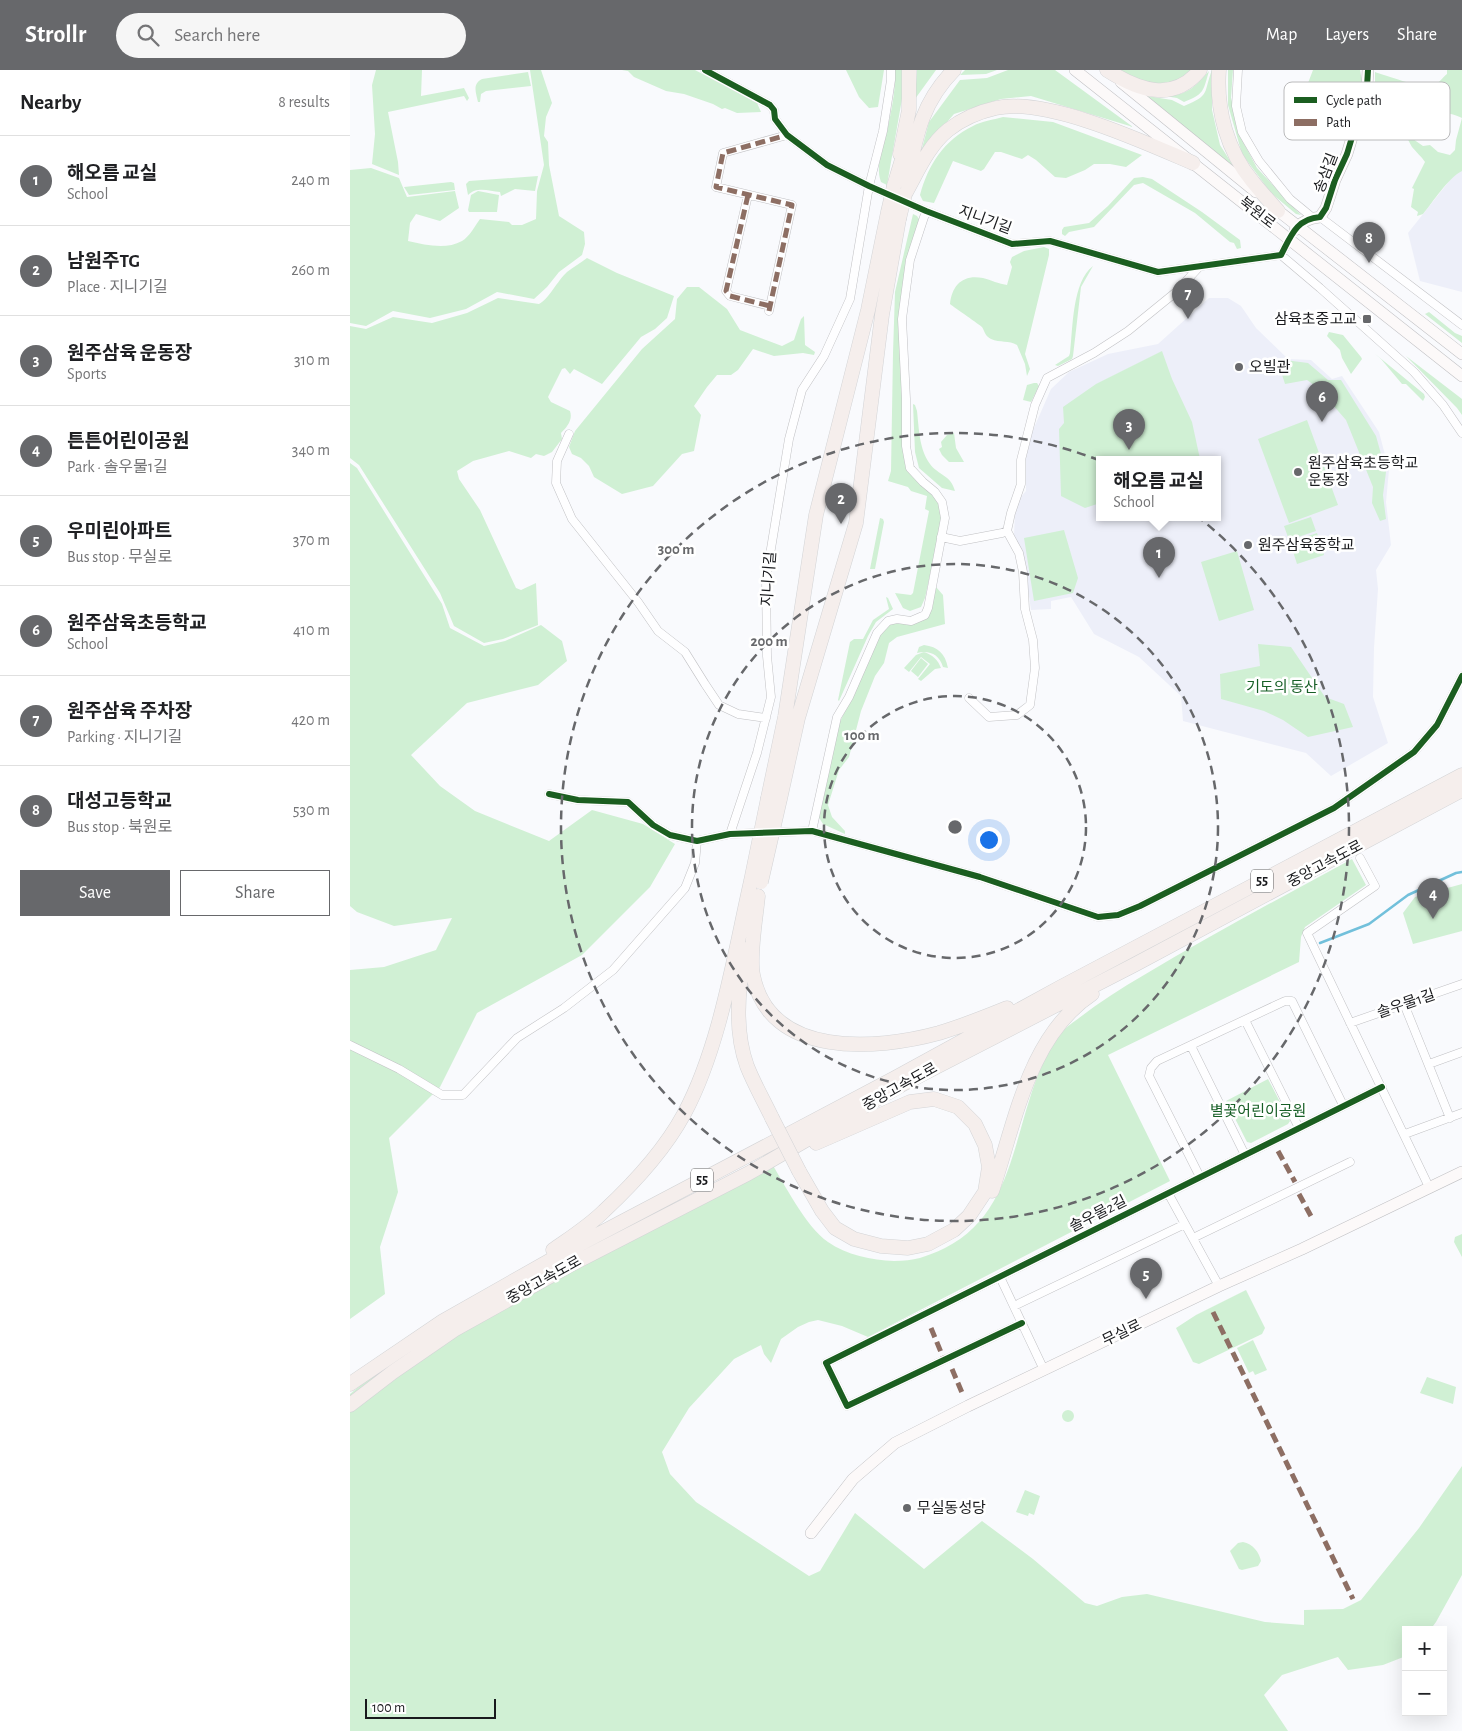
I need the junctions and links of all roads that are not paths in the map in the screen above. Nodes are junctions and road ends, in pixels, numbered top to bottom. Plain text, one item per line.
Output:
1 (705, 70) edge
2 (892, 70) edge
3 (909, 70) edge
4 (944, 70) edge
5 (954, 70) edge
6 (1075, 70) edge
7 (1107, 70) edge
8 (1200, 70) edge
9 (1219, 70) edge
10 (1238, 70) edge
11 (786, 135) junction
12 (1351, 140) edge
13 (1193, 163) junction
14 (869, 186) junction
15 (900, 190) junction
16 (748, 195) junction
17 (926, 211) junction
18 (1278, 211) junction
19 (894, 215) junction
20 (1316, 217) junction
21 (1298, 226) junction
22 (1290, 238) junction
23 (1281, 255) junction
24 (1200, 266) junction
25 (1462, 325) edge
26 (1462, 354) edge
27 (1462, 376) edge
28 (1462, 433) edge
29 (569, 434) dead end
30 (1007, 531) junction
31 (942, 537) junction
32 (1462, 676) edge
33 (969, 698) dead end
34 (766, 718) junction
35 (1462, 775) edge
36 (1462, 790) edge
37 (548, 794) dead end
38 (774, 799) junction
39 (1334, 808) junction
40 (1338, 817) dead end
41 (812, 832) junction
42 (730, 834) junction
43 (697, 841) junction
44 (1360, 858) dead end
45 (757, 886) junction
46 (1134, 965) junction
47 (731, 973) junction
48 (1462, 984) edge
49 (1061, 987) junction
50 (1404, 1004) junction
51 (1246, 1020) junction
52 (1350, 1024) junction
53 (350, 1045) edge
54 (1191, 1046) junction
55 (1462, 1052) edge
56 (1428, 1064) junction
57 (1382, 1087) junction
58 (1343, 1105) junction
59 (1462, 1113) edge
60 (1450, 1118) junction
61 (769, 1121) junction
62 (1299, 1128) junction
63 (1405, 1134) junction
64 (1245, 1155) junction
65 (1350, 1162) dead end
66 (796, 1172) junction
67 (1462, 1172) edge
68 (750, 1173) junction
69 (1200, 1177) junction
70 (1430, 1187) junction
71 (1168, 1193) junction
72 (1185, 1224) junction
73 (1193, 1238) junction
74 (1000, 1277) junction
75 (1219, 1286) junction
76 (499, 1289) junction
77 (1014, 1306) junction
78 (1022, 1323) junction
79 (1044, 1370) junction
80 (350, 1384) edge
81 (350, 1405) edge
82 (811, 1533) dead end

1 - 11 street, 지니기길
2 - 14 street, 지니기길
3 - 15 highway
4 - 15 highway
5 - 15 highway
6 - 13 street, 북원로
7 - 8 highway
7 - 18 street, 북원로
9 - 18 highway
10 - 20 street
11 - 14 street, 지니기길
11 - 16 street
12 - 20 street, 송삼길
13 - 15 highway
13 - 22 street, 북원로
14 - 17 street, 지니기길
14 - 34 street, 지니기길
15 - 19 highway, bridge
16 - 16 street
17 - 24 street, 지니기길
17 - 31 street
18 - 21 street, 북원로
19 - 38 highway
19 - 38 highway
20 - 21 street
20 - 25 street
21 - 22 street
21 - 26 street, 북원로
22 - 23 street
22 - 27 street, 북원로
23 - 24 street, 지니기길
23 - 28 street
24 - 30 street
29 - 34 street
30 - 31 street
30 - 33 street
31 - 41 street
32 - 39 street
34 - 42 street, 지니기길
35 - 49 highway, 중앙고속도로 / 55
36 - 46 highway, 중앙고속도로 / 55
37 - 43 street
38 - 45 highway, bridge
39 - 40 street
39 - 41 street
41 - 42 street
42 - 43 street
43 - 53 street
44 - 52 street
45 - 47 highway
45 - 49 highway
45 - 61 highway
46 - 66 highway
46 - 68 highway, 중앙고속도로 / 55
47 - 61 highway
47 - 76 highway
48 - 50 street, 솔우물1길
49 - 76 highway, 중앙고속도로 / 55
50 - 52 street, 솔우물1길
50 - 56 street
51 - 54 street
51 - 58 street
51 - 62 street
52 - 57 street
54 - 64 street
54 - 69 street
55 - 56 street
56 - 60 street
57 - 58 street, 솔우물2길
57 - 63 street
58 - 62 street, 솔우물2길
59 - 60 street
60 - 63 street
61 - 66 highway
62 - 64 street, 솔우물2길
63 - 70 street
64 - 69 street, 솔우물2길
65 - 73 street
66 - 68 highway
67 - 70 street, 무실로
68 - 81 highway, 중앙고속도로 / 55
69 - 71 street, 솔우물2길
70 - 75 street, 무실로
71 - 72 street
71 - 74 street, 솔우물2길
72 - 73 street
72 - 77 street
73 - 75 street
74 - 77 street
74 - 78 street, 솔우물2길
75 - 79 street, 무실로
76 - 80 highway, 중앙고속도로 / 55
77 - 78 street
78 - 79 street
79 - 82 street, 무실로

